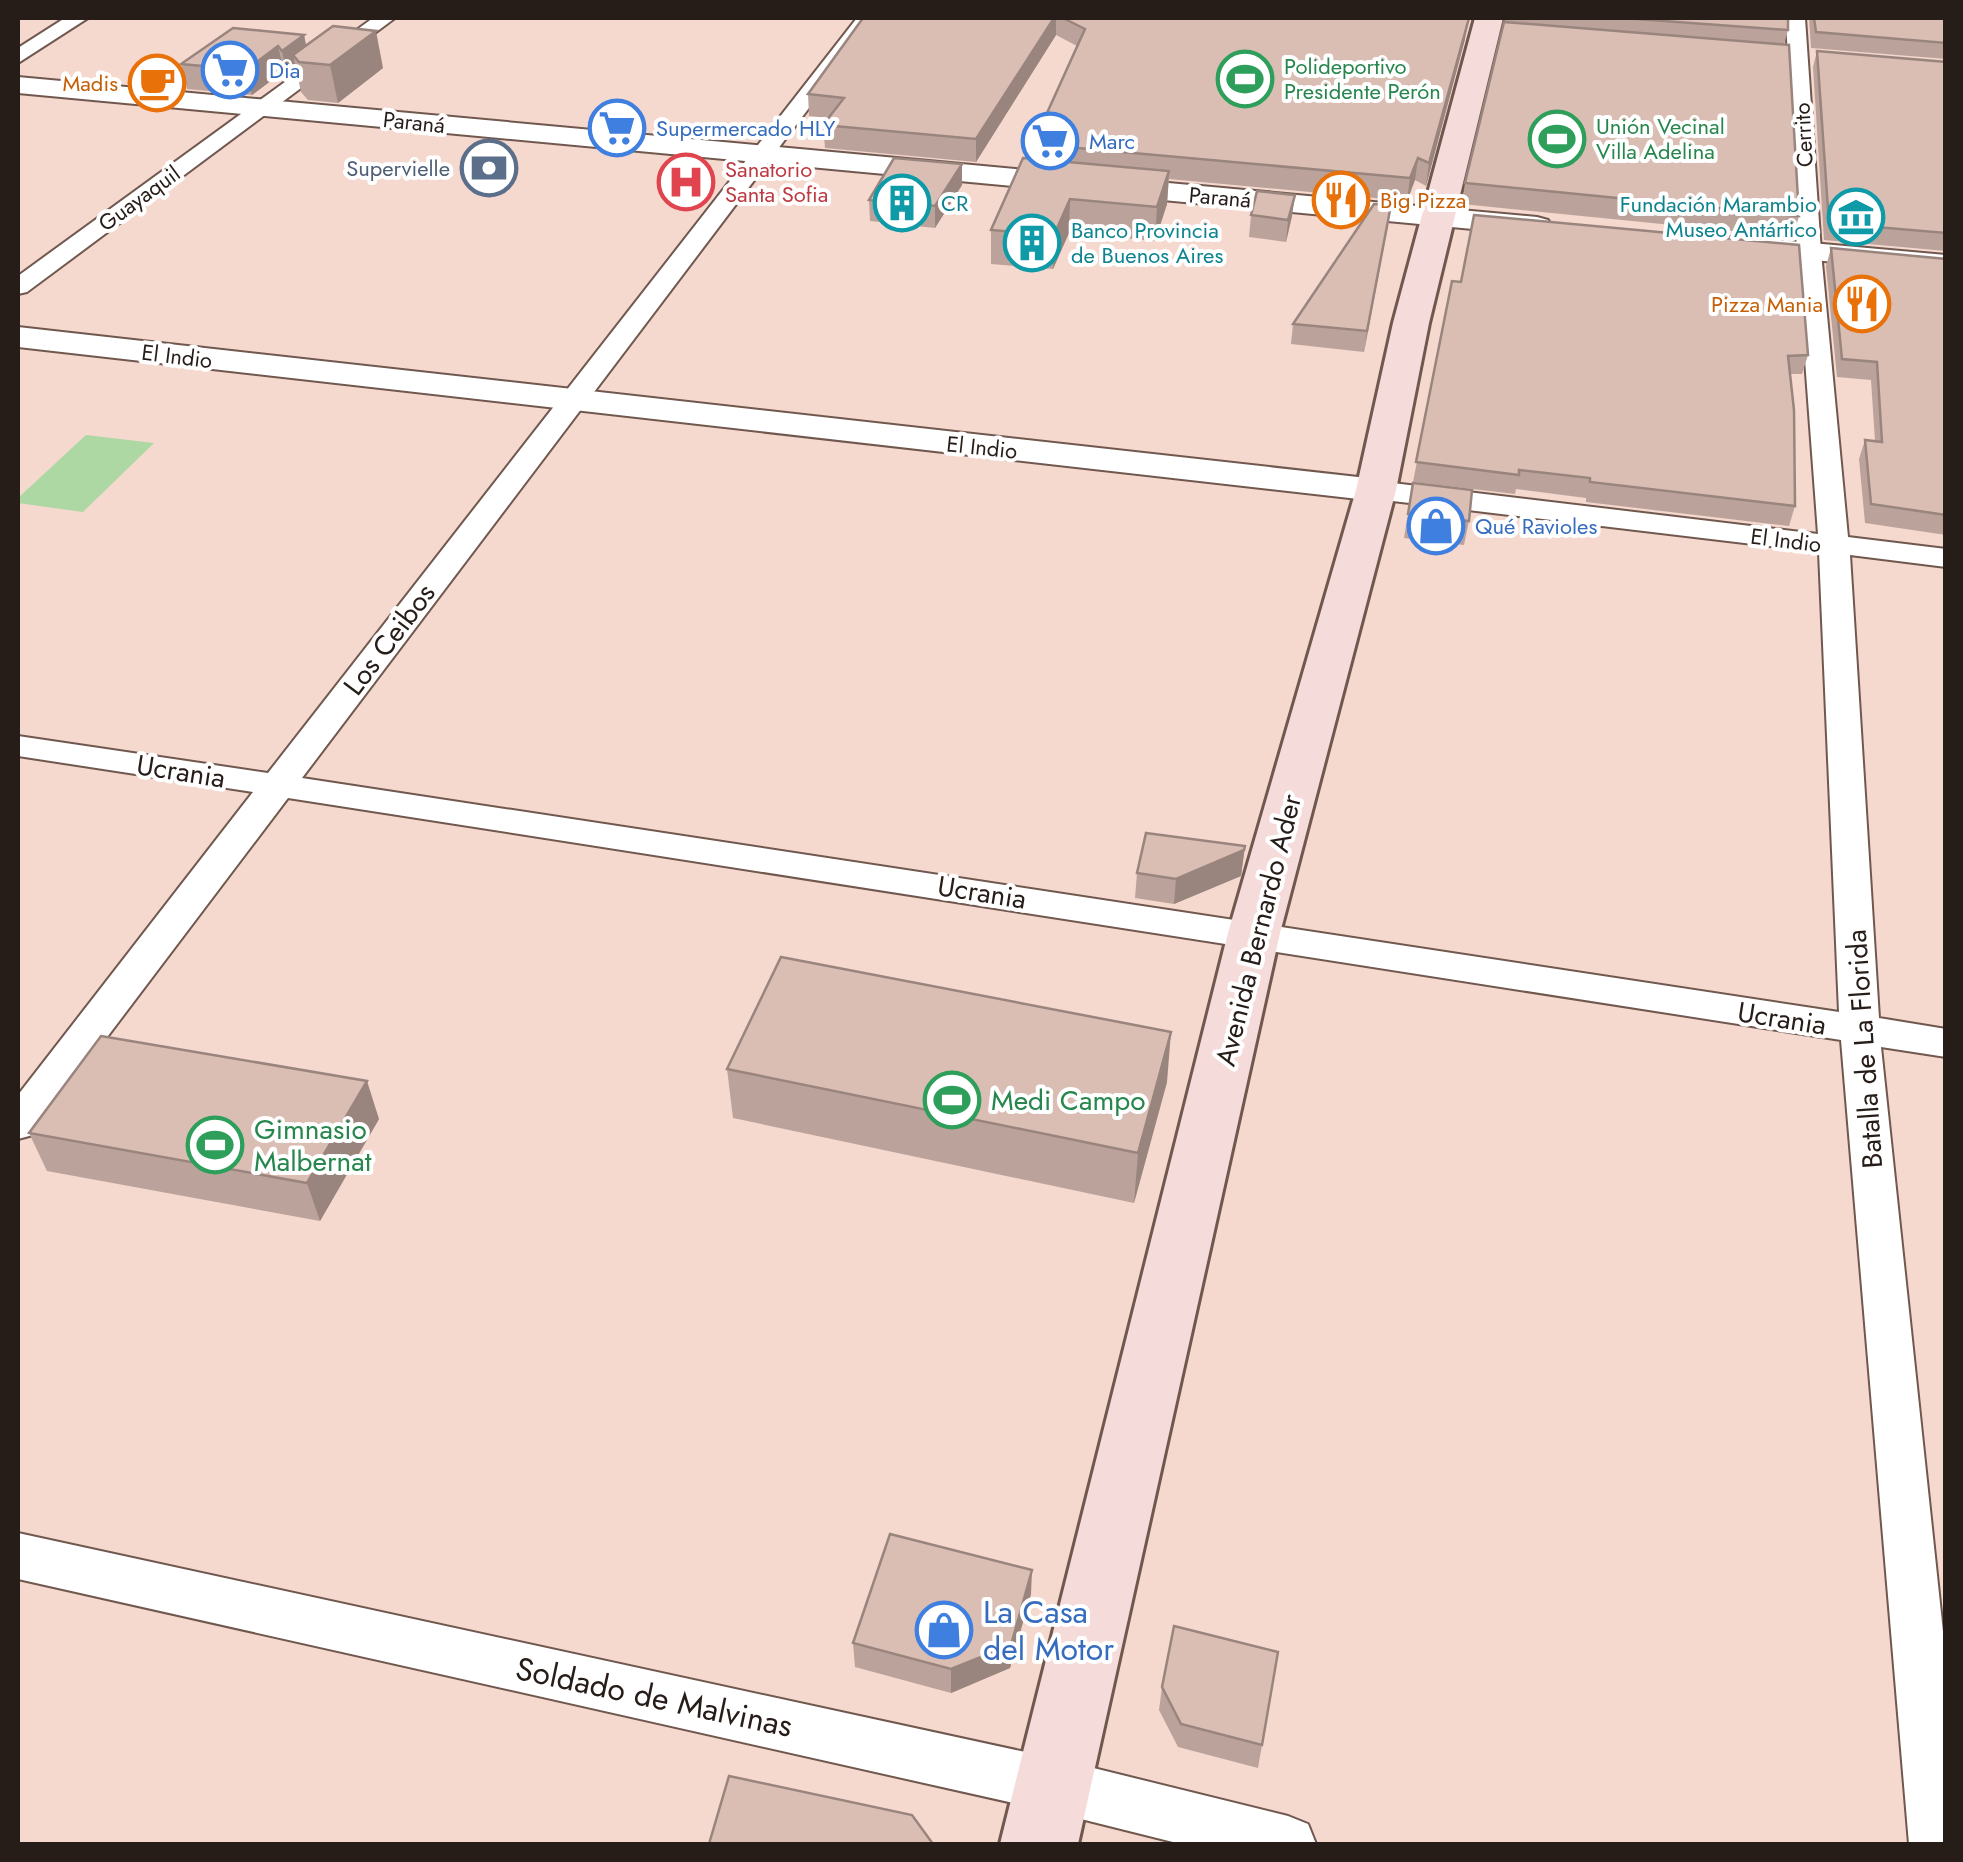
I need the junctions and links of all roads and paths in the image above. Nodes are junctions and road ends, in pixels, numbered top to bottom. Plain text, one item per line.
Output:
1 (78, 18) edge
2 (384, 18) edge
3 (867, 18) edge
4 (1796, 18) edge
5 (1486, 27) edge
6 (18, 56) edge
7 (18, 85) edge
8 (260, 108) junction
9 (760, 155) junction
10 (1437, 217) junction
11 (1561, 229) edge
12 (1714, 243) edge
13 (1809, 252) junction
14 (1946, 264) edge
15 (18, 287) edge
16 (18, 337) edge
17 (571, 402) junction
18 (1376, 490) junction
19 (1834, 546) junction
20 (1946, 558) edge
21 (18, 746) edge
22 (277, 786) junction
23 (1254, 933) junction
24 (1860, 1030) junction
25 (1946, 1043) edge
26 (18, 1124) edge
27 (18, 1556) edge
28 (1046, 1815) edge
29 (1288, 1844) edge
30 (1937, 1844) edge

1 - 6 street
2 - 8 street, Guayaquil
3 - 9 street, Los Ceibos
4 - 13 street, Cerrito
5 - 10 main road, Avenida Bernardo Ader
7 - 8 street, Paraná
8 - 9 street, Paraná
8 - 15 street, Guayaquil
9 - 10 street, Paraná
9 - 17 street, Los Ceibos
10 - 11 street, Paraná
10 - 18 main road, Avenida Bernardo Ader
12 - 13 street
13 - 14 street
13 - 19 street, Batalla de La Florida
16 - 17 street, El Indio
17 - 18 street, El Indio
17 - 22 street, Los Ceibos
18 - 19 street, El Indio
18 - 23 main road, Avenida Bernardo Ader
19 - 20 street, El Indio
19 - 24 street, Batalla de La Florida
21 - 22 street, Ucrania
22 - 23 street, Ucrania
22 - 26 street, Los Ceibos
23 - 24 street, Ucrania
23 - 28 main road, Avenida Bernardo Ader
24 - 25 street, Ucrania
24 - 30 street, Batalla de La Florida
27 - 28 street, Soldado de Malvinas
28 - 29 street, Soldado de Malvinas

